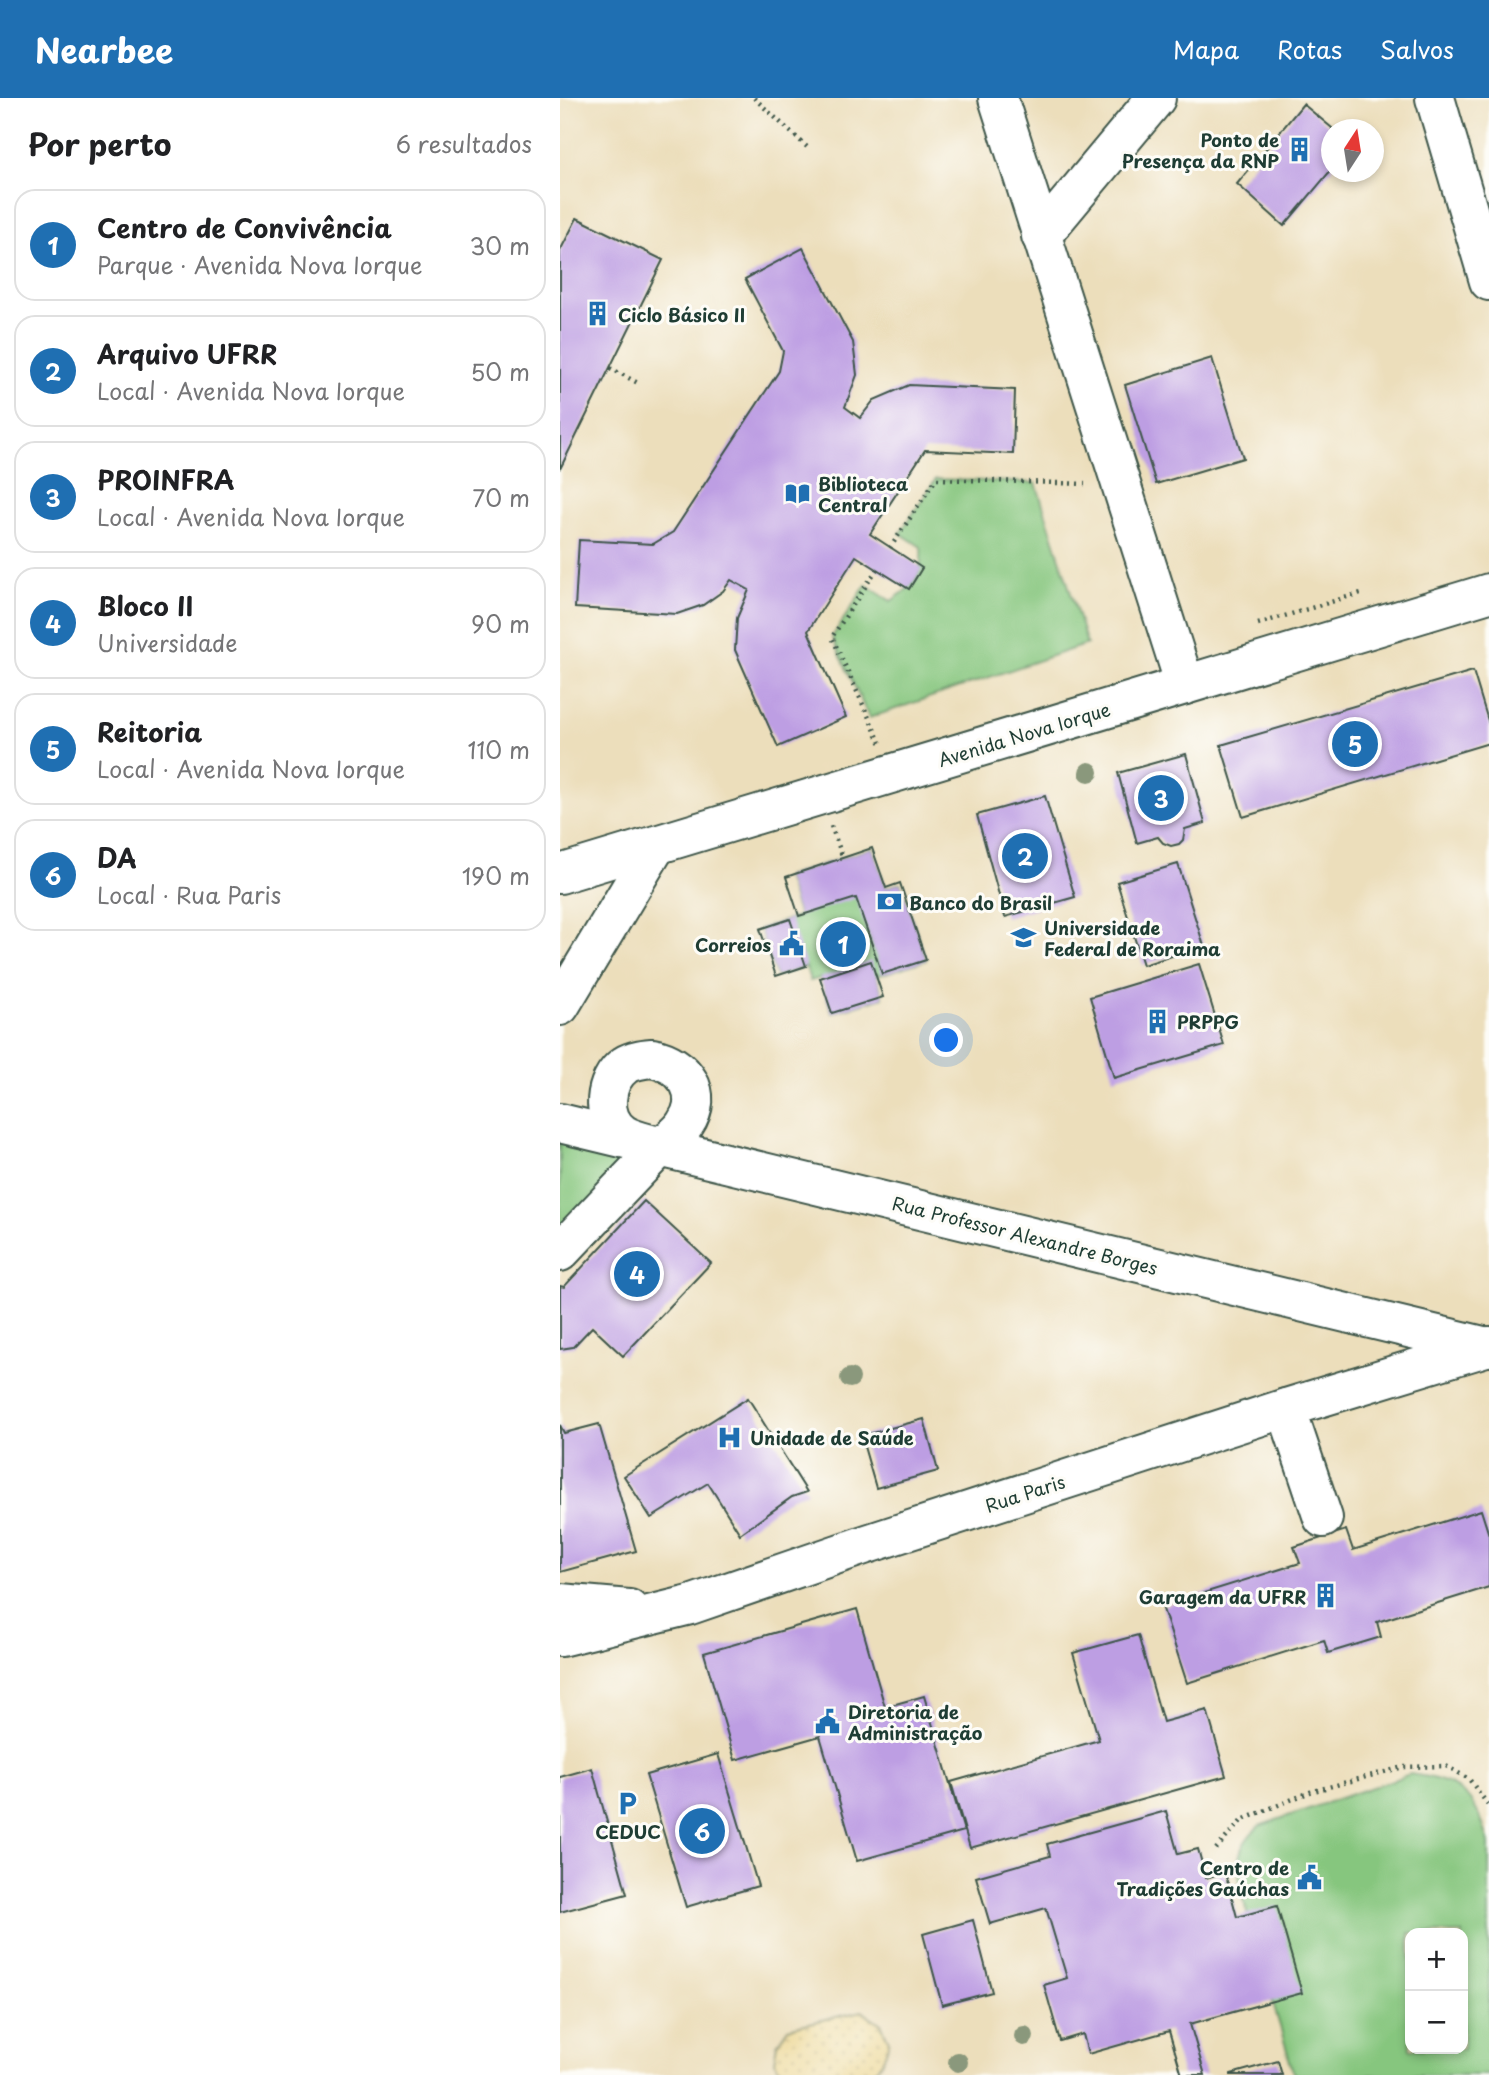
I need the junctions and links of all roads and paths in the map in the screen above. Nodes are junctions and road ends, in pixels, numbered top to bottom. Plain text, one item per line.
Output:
1 (754, 98) edge
2 (1156, 98) edge
3 (1435, 98) edge
4 (998, 99) edge
5 (807, 147) dead end
6 (1041, 236) junction
7 (1489, 281) edge
8 (610, 368) dead end
9 (638, 383) dead end
10 (1121, 486) junction
11 (890, 548) dead end
12 (877, 569) dead end
13 (1489, 593) edge
14 (1185, 685) junction
15 (894, 774) junction
16 (656, 846) junction
17 (560, 874) edge
18 (560, 1006) edge
19 (560, 1122) edge
20 (660, 1147) junction
21 (560, 1252) edge
22 (1488, 1347) edge
23 (1286, 1408) junction
24 (1323, 1518) dead end
25 (560, 1603) edge
26 (690, 1605) junction
27 (560, 1637) edge
28 (1489, 1806) edge
29 (1216, 1849) dead end

1 - 5 path
2 - 6 street
3 - 7 street
4 - 6 street
6 - 10 street
8 - 9 path
10 - 11 path
10 - 14 street
12 - 15 path
13 - 14 street, Avenida Nova Iorque
14 - 15 street, Avenida Nova Iorque
15 - 16 street, Avenida Nova Iorque
16 - 17 street, Avenida Nova Iorque
16 - 18 street
19 - 20 street, Rua Professor Alexandre Borges
20 - 21 street
20 - 22 street, Rua Professor Alexandre Borges
22 - 23 street, Rua Paris
23 - 24 street
23 - 26 street, Rua Paris
25 - 26 street
26 - 27 street, Rua Paris
28 - 29 path

